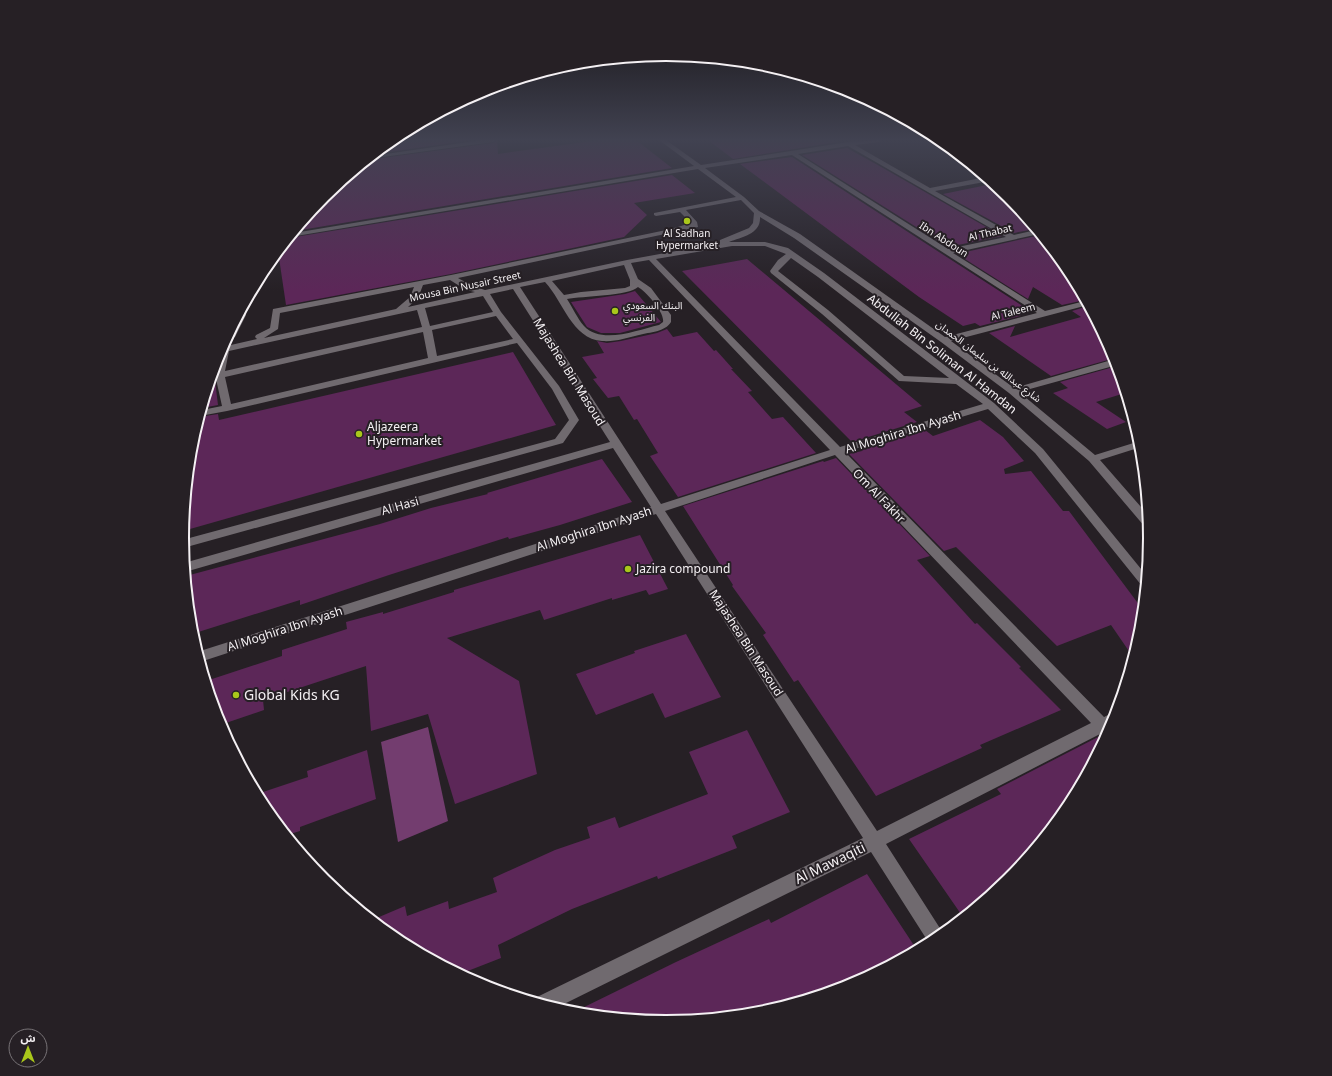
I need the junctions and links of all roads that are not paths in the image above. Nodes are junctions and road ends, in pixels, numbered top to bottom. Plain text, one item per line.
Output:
1 (563, 190) edge
2 (731, 190) edge
3 (850, 190) edge
4 (929, 190) edge
5 (742, 198) junction
6 (681, 209) junction
7 (757, 212) junction
8 (656, 214) dead end
9 (1032, 232) edge
10 (300, 233) edge
11 (1012, 237) junction
12 (715, 246) junction
13 (946, 252) junction
14 (791, 254) junction
15 (651, 258) junction
16 (627, 262) junction
17 (451, 277) junction
18 (547, 280) junction
19 (634, 280) junction
20 (419, 284) junction
21 (516, 287) junction
22 (485, 293) junction
23 (562, 298) junction
24 (1081, 303) edge
25 (420, 307) junction
26 (398, 310) junction
27 (498, 313) junction
28 (1044, 314) junction
29 (427, 329) junction
30 (519, 340) junction
31 (944, 340) junction
32 (250, 343) junction
33 (228, 348) edge
34 (433, 361) junction
35 (1110, 364) edge
36 (217, 376) edge
37 (217, 378) edge
38 (958, 381) junction
39 (1012, 390) junction
40 (990, 405) junction
41 (227, 408) junction
42 (206, 412) edge
43 (615, 444) junction
44 (1134, 446) edge
45 (837, 451) junction
46 (1093, 459) junction
47 (658, 509) junction
48 (1142, 516) edge
49 (189, 542) edge
50 (190, 566) edge
51 (1141, 577) edge
52 (204, 655) edge
53 (1106, 724) edge
54 (1104, 728) edge
55 (875, 841) junction
56 (933, 933) edge
57 (551, 1001) edge

1 - 10 street
2 - 5 street
3 - 13 street, Ibn Abdoun
4 - 11 street
5 - 6 street
5 - 7 street
6 - 8 street
6 - 17 street
7 - 12 street
7 - 31 street, شارع عبدالله بن سليمان الحمدان
9 - 11 street, Al Thabat
11 - 13 street, Al Thabat
12 - 14 street, Abdullah Bin Soliman Al Hamdan
12 - 15 street, Mousa Bin Nusair Street
13 - 28 street, Ibn Abdoun
14 - 38 street, Abdullah Bin Soliman Al Hamdan
14 - 38 street
15 - 16 street, Mousa Bin Nusair Street
15 - 45 street, Om Al Fakhr
16 - 18 street, Mousa Bin Nusair Street
16 - 19 street
17 - 20 street
17 - 22 street
18 - 21 street, Mousa Bin Nusair Street
18 - 23 street
19 - 23 street
19 - 23 street
20 - 26 street
20 - 32 street
21 - 22 street, Mousa Bin Nusair Street
21 - 43 street, Majashea Bin Masoud
22 - 25 street, Mousa Bin Nusair Street
22 - 27 street
24 - 28 street, Al Taleem
25 - 26 street, Mousa Bin Nusair Street
25 - 29 street
26 - 32 street, Mousa Bin Nusair Street
27 - 29 street
27 - 30 street
28 - 31 street, Al Taleem
29 - 34 street
29 - 36 street
30 - 34 street
30 - 49 street
31 - 39 street, شارع عبدالله بن سليمان الحمدان
32 - 33 street, Mousa Bin Nusair Street
34 - 41 street
35 - 39 street
37 - 41 street
38 - 40 street, Abdullah Bin Soliman Al Hamdan
39 - 46 street, شارع عبدالله بن سليمان الحمدان
40 - 45 street, Al Moghira Ibn Ayash
40 - 51 street, Abdullah Bin Soliman Al Hamdan
41 - 42 street
43 - 47 street, Majashea Bin Masoud
43 - 50 street, Al Hasi
44 - 46 street
45 - 47 street, Al Moghira Ibn Ayash
45 - 53 street, Om Al Fakhr
46 - 48 street, شارع عبدالله بن سليمان الحمدان
47 - 52 street, Al Moghira Ibn Ayash
47 - 55 street, Majashea Bin Masoud
54 - 55 street, Al Mawaqiti
55 - 56 street, Majashea Bin Masoud
55 - 57 street, Al Mawaqiti

